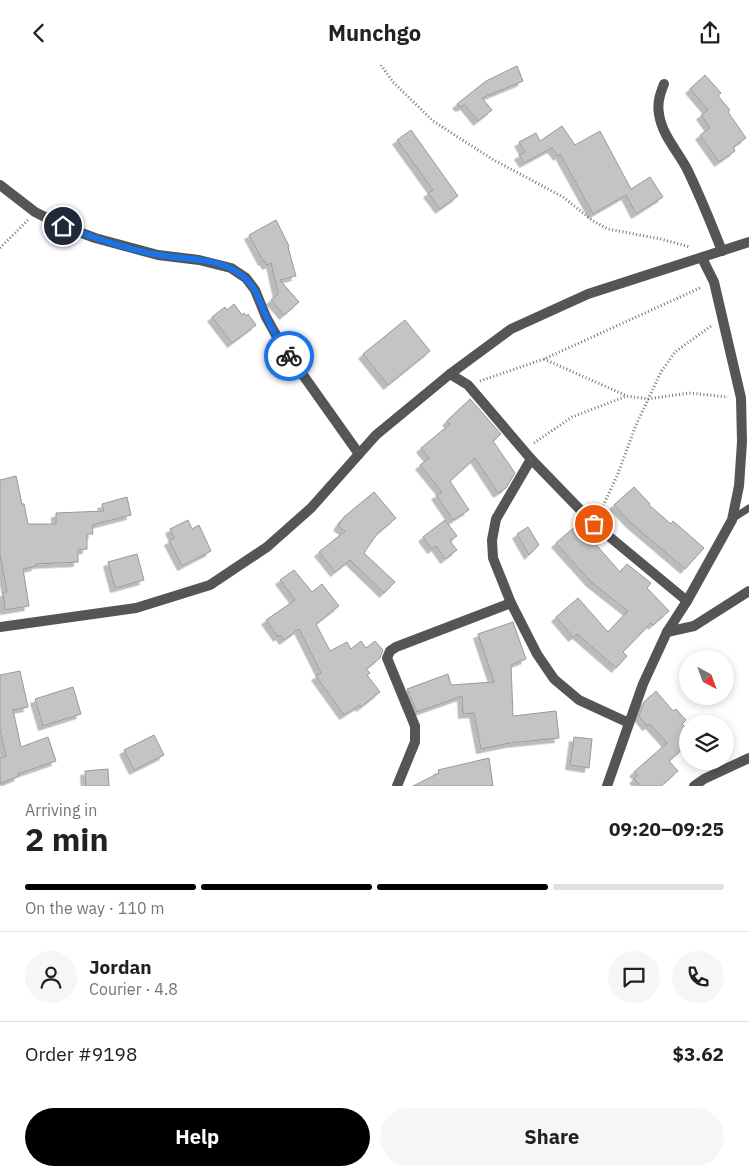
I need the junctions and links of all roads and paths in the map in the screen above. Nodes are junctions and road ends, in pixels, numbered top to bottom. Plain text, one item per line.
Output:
1 (381, 65) edge
2 (664, 84) dead end
3 (0, 185) edge
4 (35, 212) junction
5 (749, 242) edge
6 (0, 248) edge
7 (722, 251) junction
8 (705, 257) junction
9 (714, 282) junction
10 (724, 317) junction
11 (544, 359) junction
12 (450, 374) junction
13 (468, 385) junction
14 (627, 396) junction
15 (741, 397) junction
16 (648, 399) junction
17 (525, 450) junction
18 (359, 454) junction
19 (531, 459) junction
20 (749, 508) edge
21 (732, 520) junction
22 (594, 524) junction
23 (749, 591) edge
24 (687, 601) junction
25 (510, 603) junction
26 (0, 627) edge
27 (667, 632) junction
28 (629, 723) junction
29 (749, 758) edge
30 (397, 786) edge
31 (607, 786) edge
32 (694, 786) edge

1 - 8 path
2 - 7 street
3 - 4 street
4 - 6 path
4 - 18 street
5 - 7 street
7 - 8 street
8 - 9 street
8 - 12 street
9 - 10 street
9 - 11 path
10 - 15 street
10 - 16 path
11 - 13 path
11 - 14 path
12 - 13 street
12 - 18 street
13 - 17 street
14 - 16 path
14 - 17 path
15 - 16 path
15 - 21 street
16 - 22 path
17 - 19 street
18 - 26 street
19 - 22 street
19 - 25 street
20 - 21 lane
21 - 24 street
22 - 24 street
23 - 27 street
24 - 27 street
25 - 28 street
25 - 30 street
27 - 28 street
28 - 31 street
29 - 32 street

